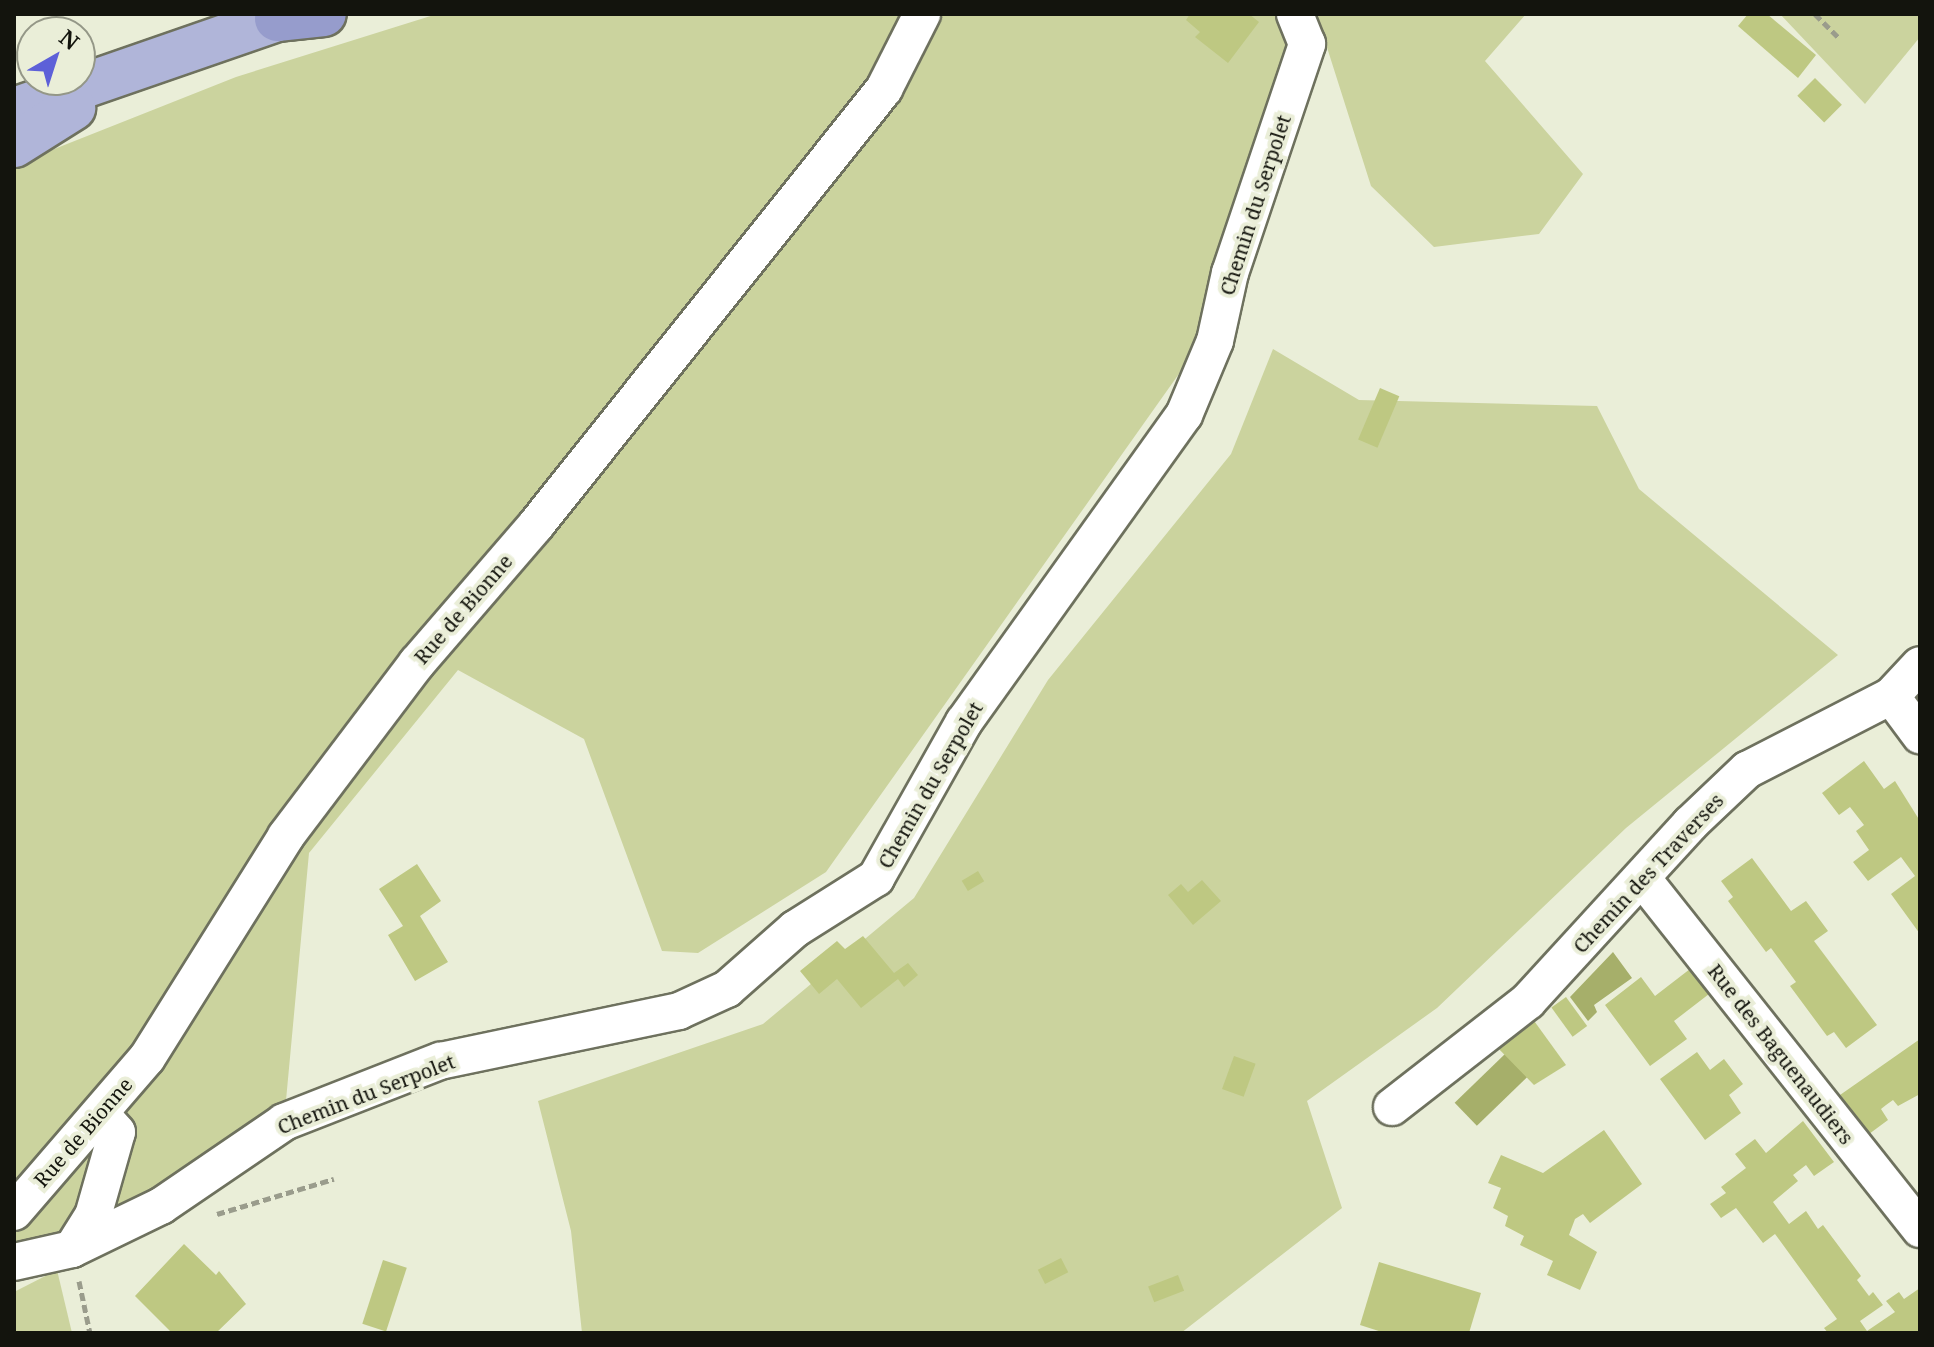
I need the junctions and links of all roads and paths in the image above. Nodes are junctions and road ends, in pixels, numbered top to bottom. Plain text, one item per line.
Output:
1 (324, 14) edge
2 (922, 14) edge
3 (1295, 14) edge
4 (1815, 14) edge
5 (284, 16) edge
6 (1838, 37) dead end
7 (130, 72) junction
8 (14, 110) edge
9 (14, 145) edge
10 (1920, 665) edge
11 (1891, 696) junction
12 (1920, 735) edge
13 (1642, 878) junction
14 (1392, 1107) dead end
15 (100, 1113) junction
16 (334, 1179) dead end
17 (161, 1206) junction
18 (14, 1212) edge
19 (1920, 1229) edge
20 (72, 1249) junction
21 (14, 1262) edge
22 (90, 1333) edge

1 - 5 highway
2 - 15 street, Rue de Bionne
3 - 17 street, Chemin du Serpolet
4 - 6 path
5 - 7 main road
7 - 8 main road
7 - 9 main road
10 - 11 street, Chemin des Traverses
11 - 12 street
11 - 13 street, Chemin des Traverses
13 - 14 street, Chemin des Traverses
13 - 19 street, Rue des Baguenaudiers
15 - 18 street, Rue de Bionne
15 - 20 street
16 - 17 path
17 - 20 street, Chemin du Serpolet
20 - 21 street, Chemin du Serpolet
20 - 22 path

